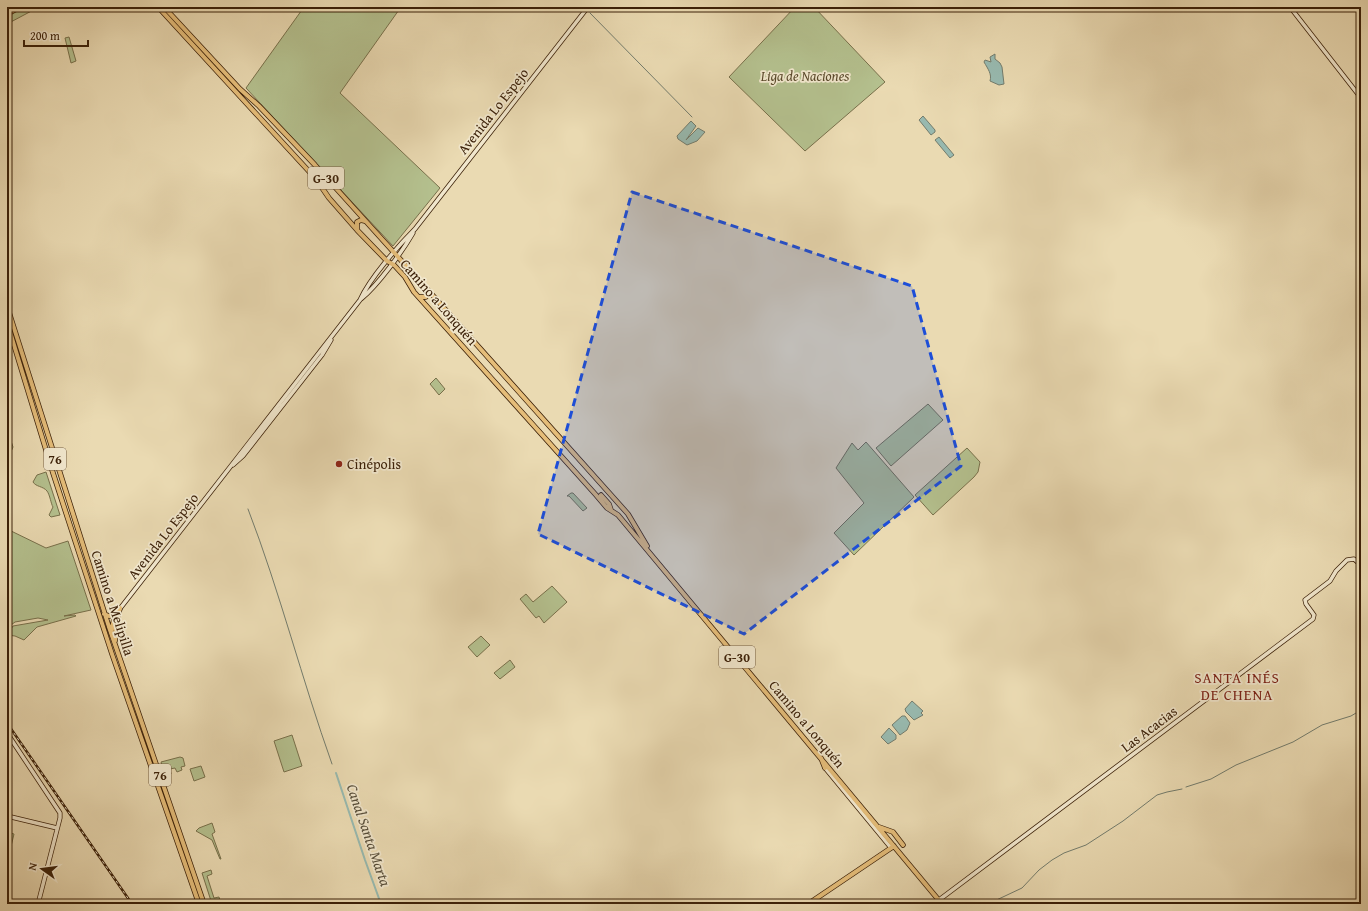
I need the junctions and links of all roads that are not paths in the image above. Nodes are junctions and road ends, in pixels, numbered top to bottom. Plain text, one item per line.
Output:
1 (10, 7) edge
2 (20, 7) edge
3 (158, 7) edge
4 (164, 7) edge
5 (588, 7) edge
6 (1290, 7) edge
7 (7, 8) edge
8 (7, 14) edge
9 (164, 14) junction
10 (164, 21) dead end
11 (221, 80) dead end
12 (239, 94) junction
13 (1360, 97) edge
14 (366, 221) junction
15 (357, 230) junction
16 (395, 254) junction
17 (389, 262) junction
18 (427, 289) junction
19 (418, 296) junction
20 (7, 306) edge
21 (7, 322) edge
22 (43, 424) junction
23 (38, 425) junction
24 (605, 489) junction
25 (596, 495) junction
26 (601, 495) junction
27 (70, 507) junction
28 (65, 508) junction
29 (611, 510) junction
30 (655, 558) junction
31 (1361, 565) edge
32 (96, 587) junction
33 (91, 588) junction
34 (97, 607) junction
35 (118, 612) junction
36 (104, 613) junction
37 (111, 634) junction
38 (115, 645) junction
39 (112, 654) junction
40 (8, 736) edge
41 (820, 756) junction
42 (155, 760) junction
43 (150, 761) junction
44 (825, 768) joint
45 (7, 816) edge
46 (879, 827) junction
47 (57, 828) junction
48 (904, 845) dead end
49 (893, 847) junction
50 (941, 902) edge
51 (38, 904) edge
52 (199, 904) edge
53 (204, 904) edge
54 (808, 904) edge

1 - 7 highway
2 - 8 main road
3 - 9 main road, Camino a Lonquén / G-30
4 - 14 main road, Camino a Lonquén / G-30
5 - 16 main road, Avenida Lo Espejo
6 - 13 main road
9 - 10 main road
9 - 12 main road, Camino a Lonquén / G-30
11 - 12 main road
12 - 15 main road, Camino a Lonquén / G-30
14 - 15 main road
14 - 16 main road, Camino a Lonquén / G-30
15 - 17 main road, Camino a Lonquén / G-30
16 - 17 main road, Avenida Lo Espejo
16 - 18 main road, Camino a Lonquén / G-30
17 - 19 main road, Camino a Lonquén / G-30
17 - 35 main road, Avenida Lo Espejo
18 - 19 main road
18 - 24 main road, Camino a Lonquén / G-30
19 - 25 main road, Camino a Lonquén / G-30
20 - 22 main road, Camino a Melipilla / 76
21 - 23 main road, Camino a Melipilla / 76
22 - 23 main road
22 - 27 main road, Camino a Melipilla / 76
23 - 28 main road, Camino a Melipilla / 76
24 - 26 main road
24 - 30 main road, Camino a Lonquén / G-30
25 - 26 main road
25 - 29 main road, Camino a Lonquén / G-30
26 - 29 main road
27 - 28 main road
27 - 32 main road, Camino a Melipilla / 76
28 - 33 main road, Camino a Melipilla / 76
29 - 30 main road, Camino a Lonquén / G-30
30 - 41 main road, Camino a Lonquén / G-30
31 - 50 main road, Las Acacias
32 - 33 main road
32 - 36 main road, Camino a Melipilla / 76
33 - 34 main road, Camino a Melipilla / 76
34 - 36 main road
34 - 39 main road, Camino a Melipilla / 76
35 - 36 main road
35 - 37 main road
35 - 38 main road
36 - 37 main road, Camino a Melipilla / 76
37 - 38 main road, Camino a Melipilla / 76
37 - 39 main road
38 - 42 main road, Camino a Melipilla / 76
39 - 43 main road, Camino a Melipilla / 76
40 - 47 main road
41 - 44 main road
41 - 46 main road, Camino a Lonquén / G-30
42 - 43 main road
42 - 53 main road, Camino a Melipilla / 76
43 - 52 main road, Camino a Melipilla / 76
44 - 49 main road, Camino a Lonquén
45 - 47 main road
46 - 48 main road
46 - 49 main road, Camino a Lonquén / G-30
47 - 51 main road
49 - 50 main road, Camino a Lonquén / G-30
49 - 54 main road

